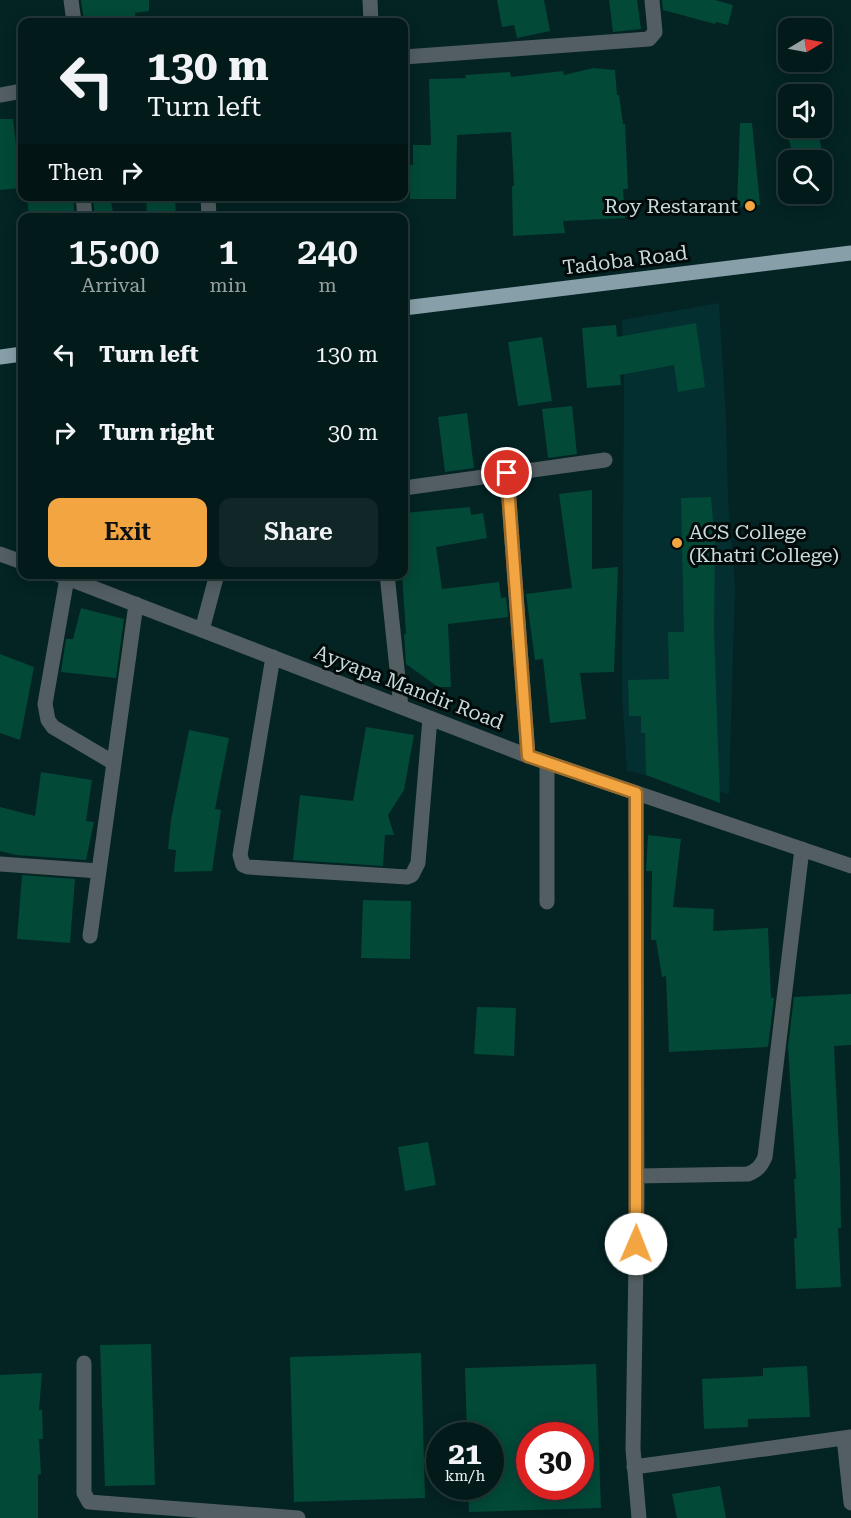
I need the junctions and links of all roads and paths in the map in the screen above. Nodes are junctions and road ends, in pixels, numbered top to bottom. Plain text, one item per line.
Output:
1 (71, 0) edge
2 (370, 0) edge
3 (652, 0) edge
4 (73, 18) edge
5 (371, 18) edge
6 (408, 57) edge
7 (18, 93) edge
8 (0, 95) edge
9 (851, 253) edge
10 (408, 308) edge
11 (18, 355) edge
12 (0, 357) edge
13 (605, 460) dead end
14 (507, 473) junction
15 (408, 488) edge
16 (0, 554) edge
17 (18, 561) edge
18 (62, 579) edge
19 (70, 579) edge
20 (216, 579) edge
21 (388, 579) edge
22 (136, 604) junction
23 (202, 630) junction
24 (273, 657) junction
25 (401, 707) junction
26 (430, 718) junction
27 (528, 756) junction
28 (547, 762) junction
29 (114, 763) junction
30 (636, 793) junction
31 (802, 849) junction
32 (0, 864) edge
33 (851, 866) edge
34 (99, 871) junction
35 (547, 902) dead end
36 (90, 936) dead end
37 (637, 1176) junction
38 (84, 1363) dead end
39 (848, 1437) edge
40 (634, 1467) junction
41 (851, 1503) edge
42 (298, 1518) edge
43 (639, 1518) edge

1 - 4 street
2 - 5 street
3 - 6 street
7 - 8 street
9 - 10 main road, Tadoba Road
11 - 12 main road
13 - 14 street
14 - 15 street
14 - 27 street
16 - 17 street
18 - 29 street
19 - 22 street, Ayyapa Mandir Road
20 - 23 street
21 - 25 street
22 - 23 street, Ayyapa Mandir Road
22 - 29 street
23 - 24 street, Ayyapa Mandir Road
24 - 25 street, Ayyapa Mandir Road
24 - 26 street
25 - 26 street, Ayyapa Mandir Road
26 - 27 street, Ayyapa Mandir Road
27 - 28 street, Ayyapa Mandir Road
28 - 30 street, Ayyapa Mandir Road
28 - 35 street
29 - 34 street
30 - 31 street, Ayyapa Mandir Road
30 - 37 street
31 - 33 street, Ayyapa Mandir Road
31 - 37 street
32 - 34 street
34 - 36 street
37 - 40 street
38 - 42 street
39 - 40 street
39 - 41 street
40 - 43 street

